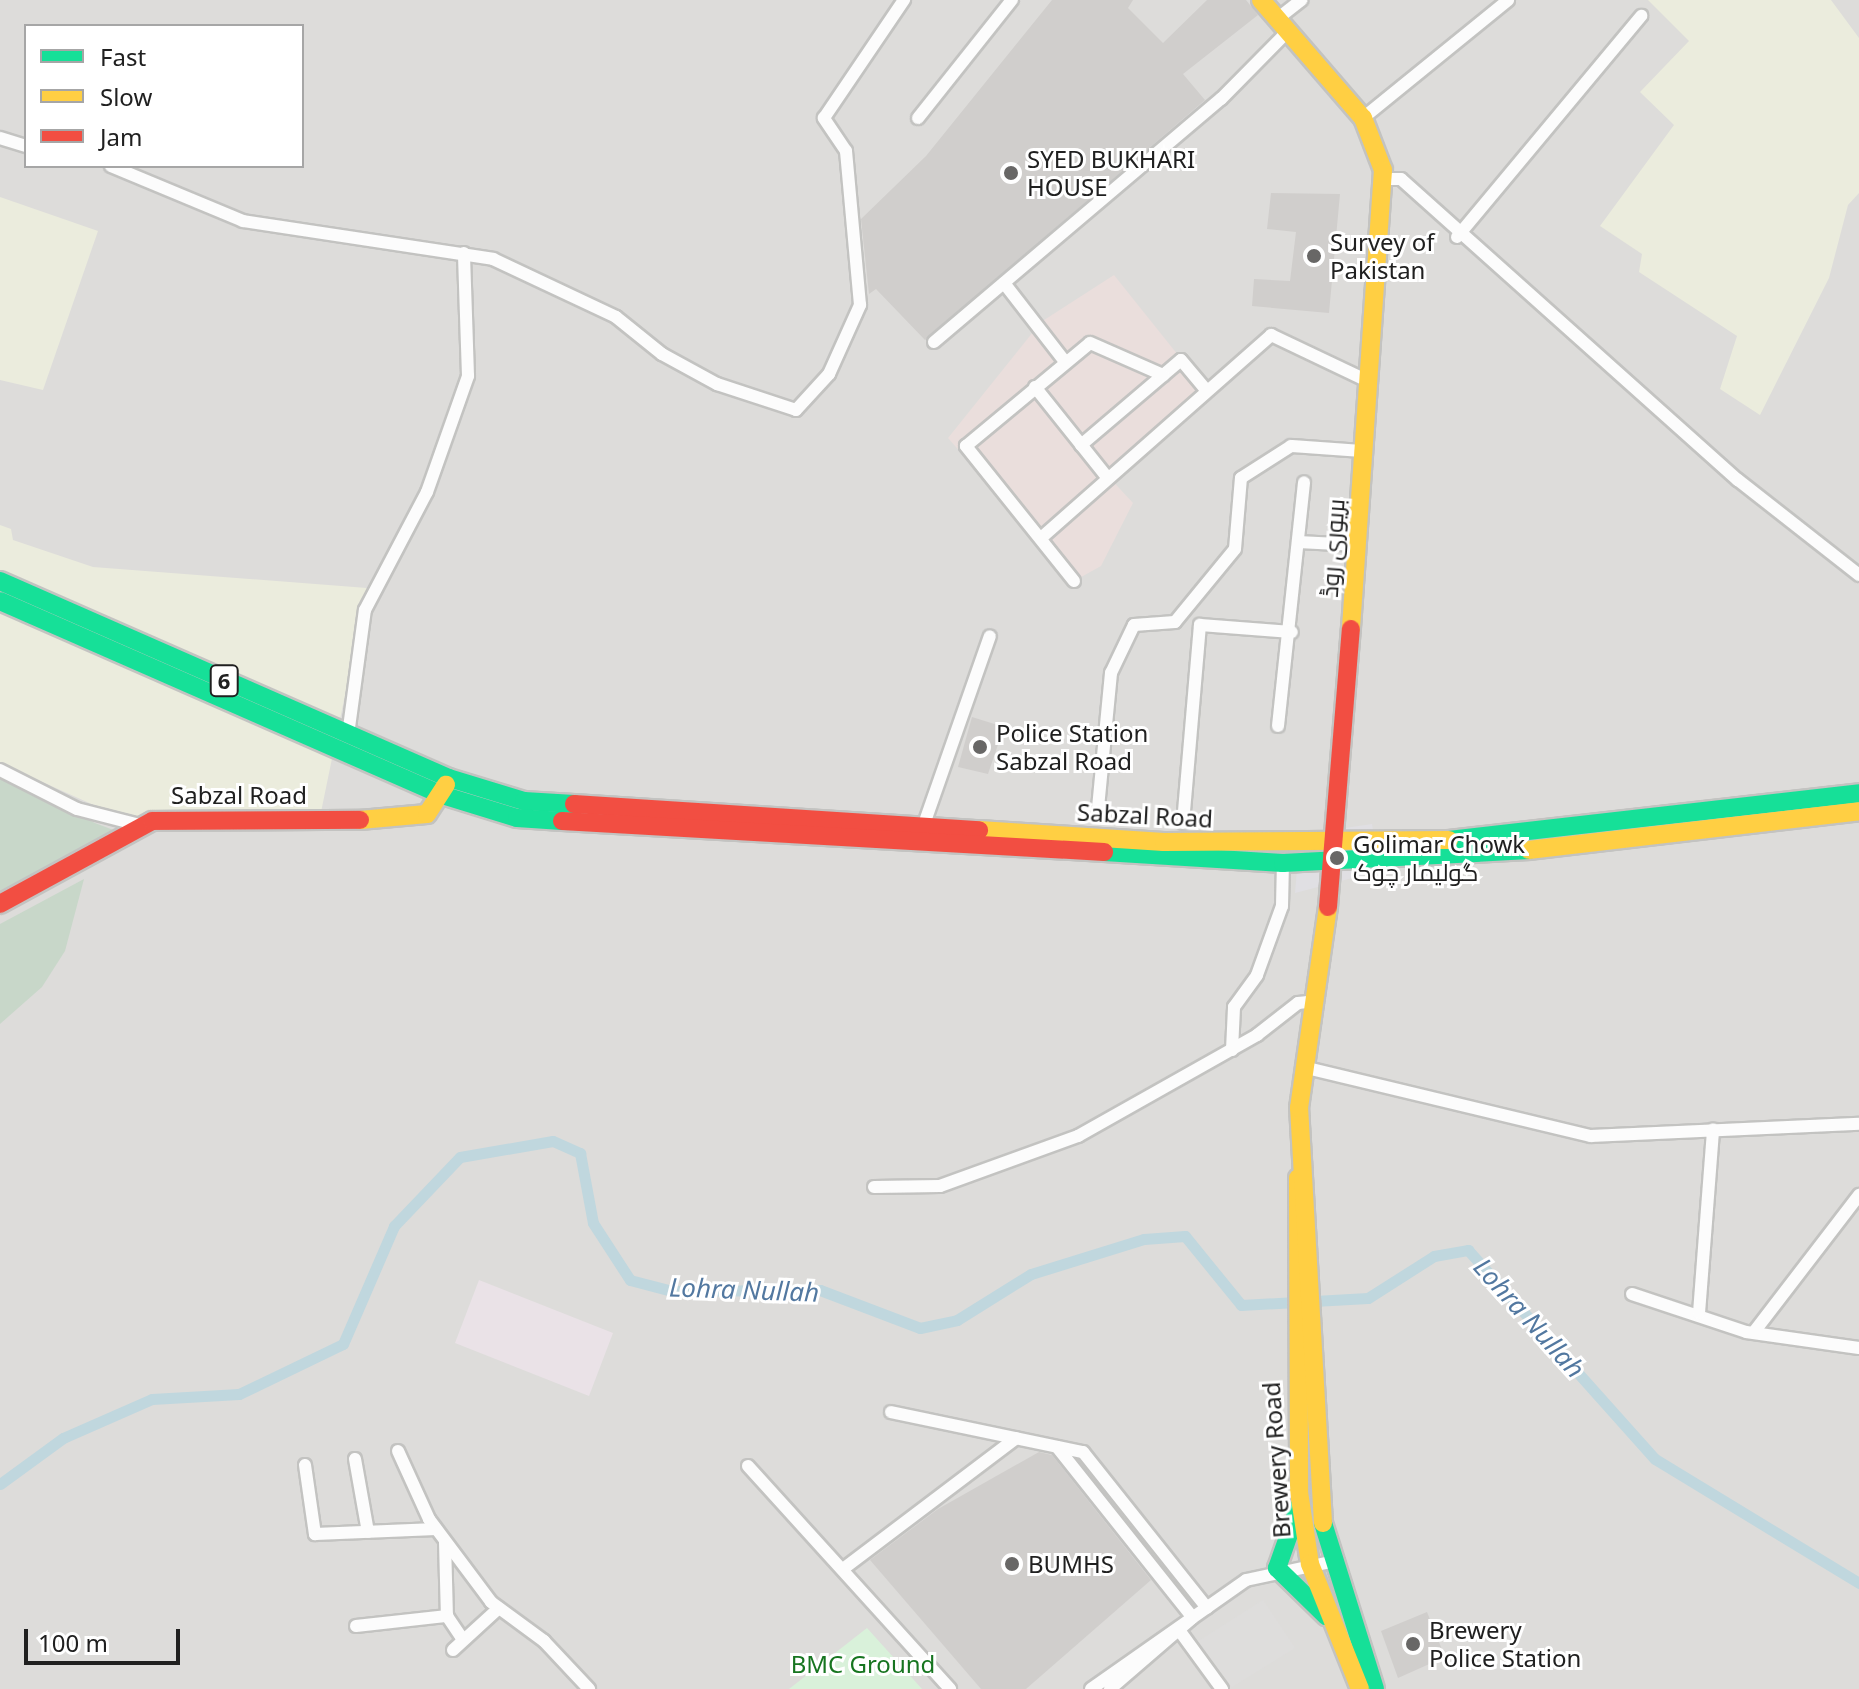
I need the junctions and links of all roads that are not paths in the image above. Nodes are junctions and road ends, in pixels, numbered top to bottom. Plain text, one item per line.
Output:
1 (904, 0) edge
2 (1012, 0) edge
3 (1301, 0) edge
4 (1508, 0) edge
5 (1262, 1) edge
6 (1641, 16) dead end
7 (1283, 25) junction
8 (918, 118) dead end
9 (1363, 118) junction
10 (0, 138) edge
11 (24, 145) edge
12 (116, 168) edge
13 (1382, 179) junction
14 (1457, 237) junction
15 (464, 253) junction
16 (1004, 283) junction
17 (934, 342) dead end
18 (1063, 359) junction
19 (1163, 375) junction
20 (1368, 381) junction
21 (1035, 387) junction
22 (1206, 390) junction
23 (1081, 445) junction
24 (1363, 451) junction
25 (1106, 476) junction
26 (1304, 482) dead end
27 (1041, 538) junction
28 (1299, 542) junction
29 (1357, 545) junction
30 (1859, 575) edge
31 (0, 581) edge
32 (1074, 581) dead end
33 (0, 601) edge
34 (1292, 632) junction
35 (990, 636) dead end
36 (1278, 726) dead end
37 (348, 735) junction
38 (0, 770) edge
39 (445, 786) junction
40 (1859, 793) edge
41 (1098, 808) dead end
42 (1859, 811) edge
43 (1747, 816) junction
44 (1183, 823) dead end
45 (143, 826) junction
46 (923, 827) junction
47 (956, 838) junction
48 (1329, 853) junction
49 (1283, 863) junction
50 (0, 904) edge
51 (1316, 1001) junction
52 (1232, 1050) junction
53 (1303, 1067) junction
54 (1859, 1124) edge
55 (1713, 1130) junction
56 (874, 1187) dead end
57 (1859, 1195) edge
58 (1632, 1294) dead end
59 (1699, 1313) junction
60 (1754, 1332) junction
61 (1859, 1348) edge
62 (1302, 1362) junction
63 (891, 1412) dead end
64 (1016, 1438) junction
65 (1057, 1447) junction
66 (398, 1451) dead end
67 (355, 1459) dead end
68 (305, 1465) dead end
69 (748, 1466) dead end
70 (1300, 1503) junction
71 (436, 1529) junction
72 (368, 1532) junction
73 (445, 1542) junction
74 (1331, 1562) junction
75 (1310, 1564) junction
76 (1277, 1568) junction
77 (843, 1569) junction
78 (499, 1608) junction
79 (1207, 1608) junction
80 (447, 1616) junction
81 (1192, 1619) junction
82 (1333, 1622) junction
83 (356, 1626) dead end
84 (1178, 1629) junction
85 (462, 1638) junction
86 (453, 1650) dead end
87 (589, 1689) edge
88 (950, 1689) edge
89 (1091, 1689) edge
90 (1110, 1689) edge
91 (1222, 1689) edge
92 (1360, 1689) edge
93 (1375, 1689) edge

1 - 15 street
2 - 8 street
3 - 7 street
4 - 9 street
5 - 7 main road, بریوری روڈ
6 - 14 street
7 - 9 main road, بریوری روڈ
7 - 16 street
9 - 13 main road, بریوری روڈ
10 - 11 street
12 - 15 street
13 - 14 street
13 - 20 main road, بریوری روڈ
14 - 30 street
15 - 37 street
16 - 17 street
16 - 18 street
18 - 19 street
18 - 21 street
19 - 22 street
19 - 23 street
20 - 22 street
20 - 24 main road, بریوری روڈ
21 - 23 street
21 - 27 street
22 - 25 street
23 - 25 street
24 - 29 main road, بریوری روڈ
24 - 41 street
25 - 27 street
26 - 28 street
27 - 32 street
28 - 29 street
28 - 34 street
29 - 48 main road, بریوری روڈ
31 - 37 main road, 6
33 - 39 main road, 6
34 - 36 street
34 - 44 street
35 - 46 street
37 - 39 main road, 6
38 - 45 street
39 - 45 main road, Sabzal Road
39 - 46 main road, Sabzal Road
39 - 47 main road, Sabzal Road
40 - 43 main road, Sabzal Road
42 - 43 main road, Sabzal Road
43 - 48 main road, Sabzal Road
45 - 50 main road, Sabzal Road
46 - 47 main road, Sabzal Road
47 - 48 main road, Sabzal Road
47 - 49 main road, Sabzal Road
48 - 49 main road, Sabzal Road
48 - 51 main road, بریوری روڈ
49 - 52 street
51 - 52 street
51 - 53 main road, بریوری روڈ
52 - 56 street
53 - 55 street
53 - 62 main road, بریوری روڈ
54 - 55 street
55 - 59 street
57 - 60 street
58 - 59 street
59 - 60 street
60 - 61 street
62 - 70 main road, Brewery Road
62 - 74 main road, Brewery Road
63 - 64 street
64 - 65 street
64 - 77 street
65 - 79 street
65 - 81 street
66 - 71 street
67 - 72 street
68 - 72 street
69 - 77 street
70 - 75 main road, Brewery Road
70 - 76 main road
71 - 72 street
71 - 73 street
73 - 78 street
73 - 80 street
74 - 75 street
74 - 93 main road, Brewery Road
75 - 76 street
75 - 82 main road, Brewery Road
76 - 79 street
76 - 82 main road
77 - 88 street
78 - 85 street
78 - 87 street
79 - 81 street
80 - 83 street
80 - 85 street
81 - 84 street
82 - 92 main road, Brewery Road
84 - 89 street
84 - 90 street
84 - 91 street
85 - 86 street

